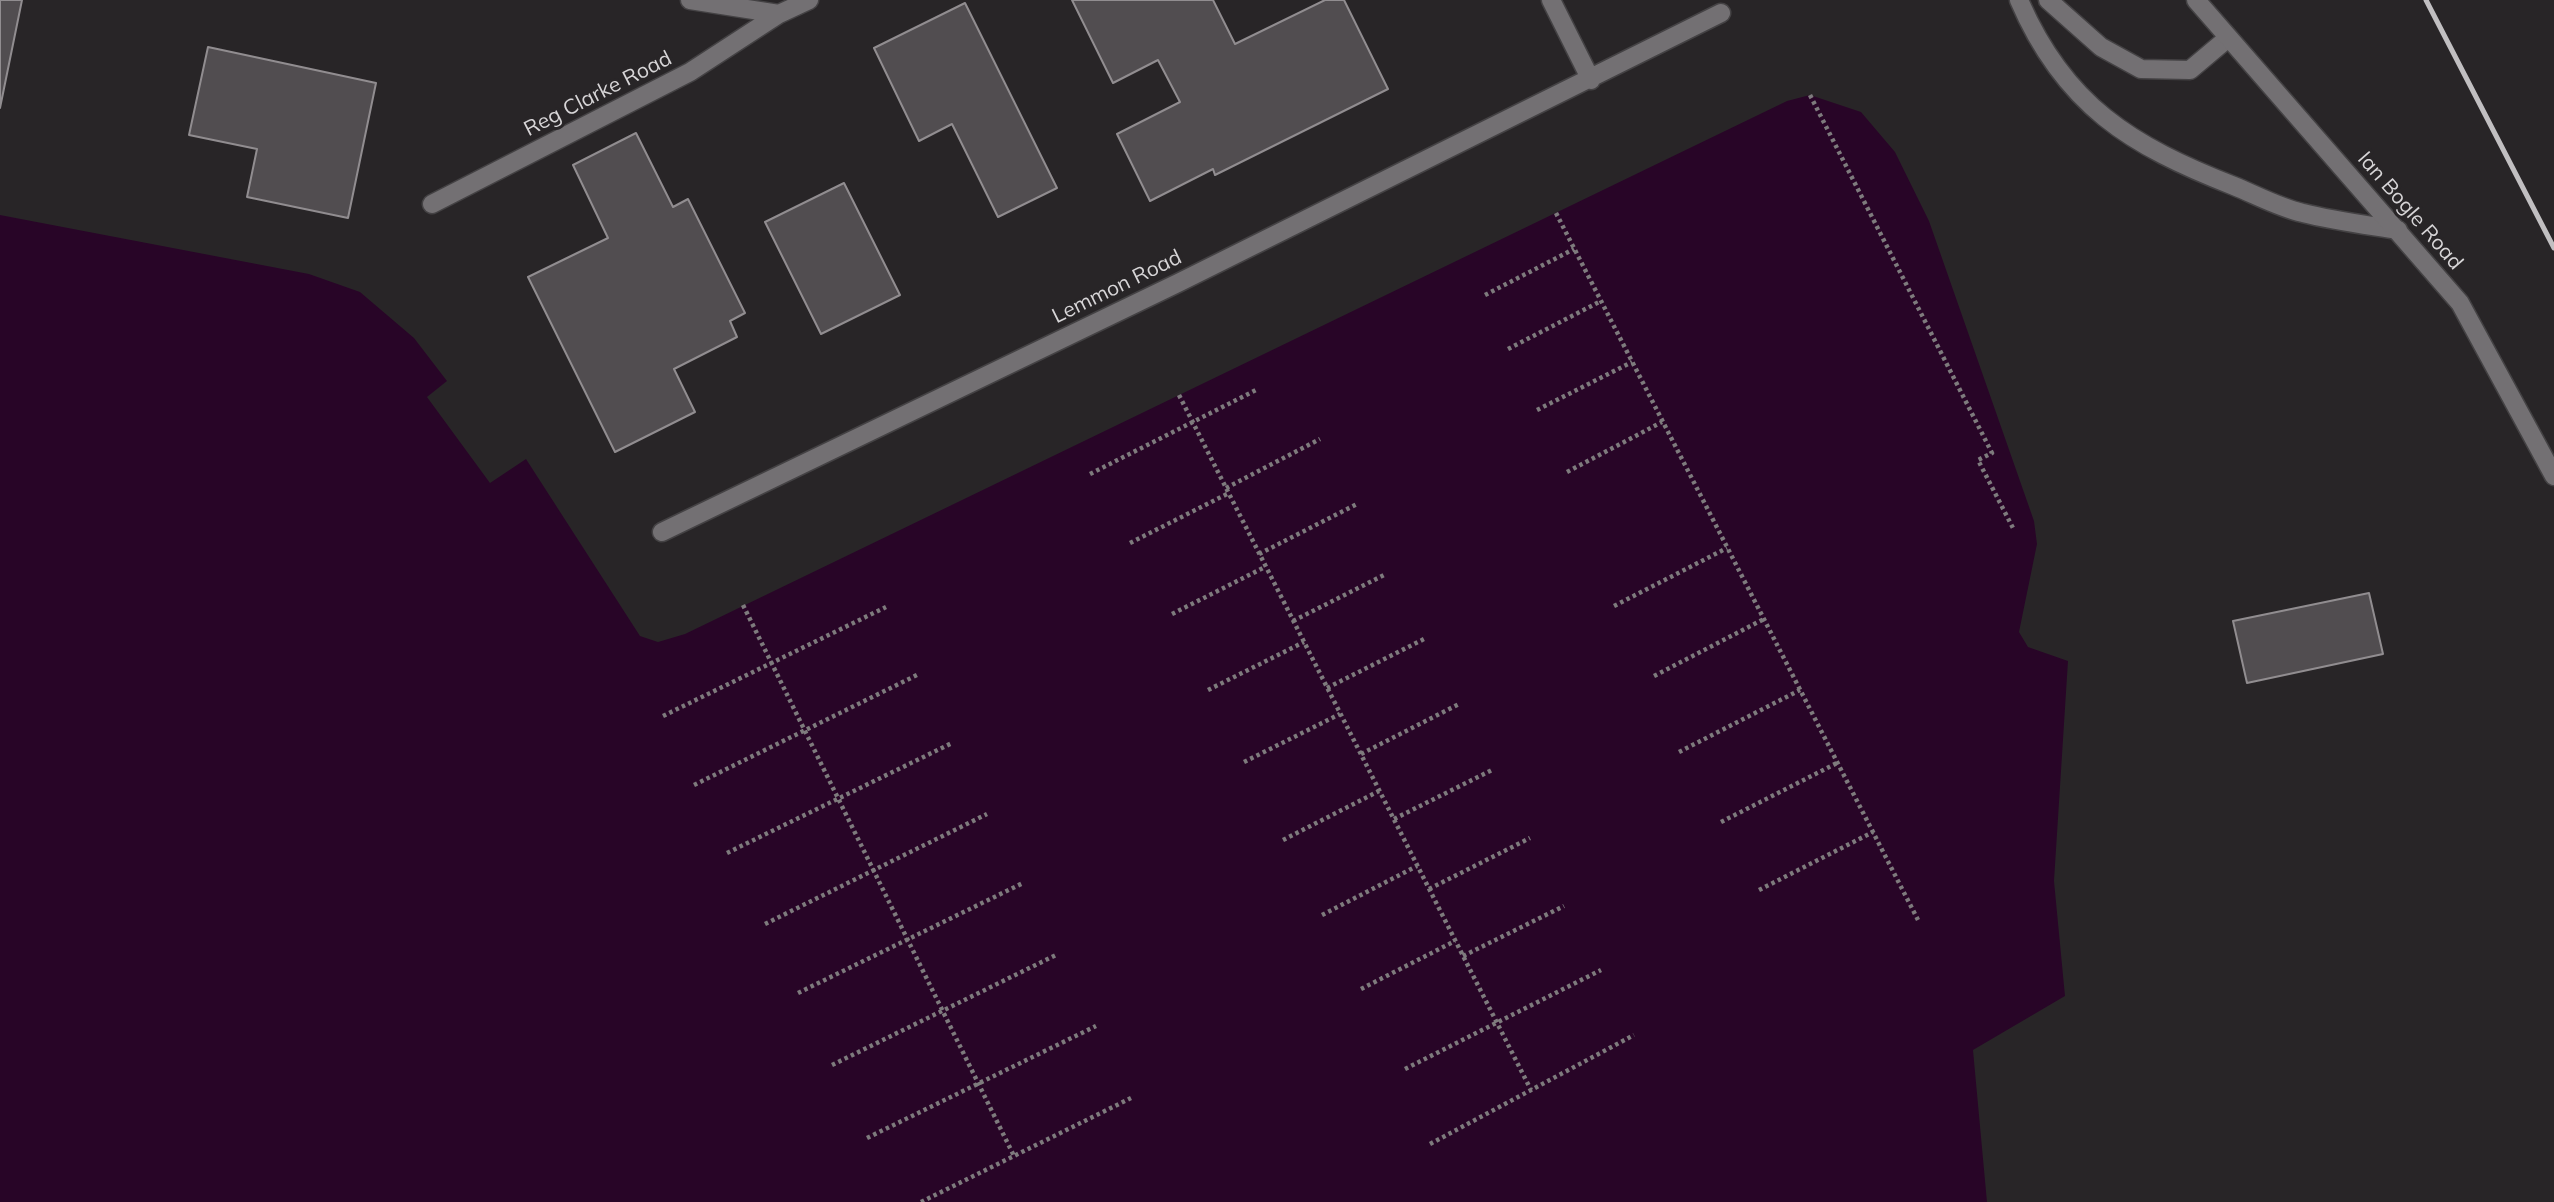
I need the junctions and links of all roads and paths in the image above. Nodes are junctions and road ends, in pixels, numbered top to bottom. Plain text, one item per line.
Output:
1 (690, 0) edge
2 (809, 0) edge
3 (1551, 0) edge
4 (2019, 0) edge
5 (2048, 0) edge
6 (2196, 0) edge
7 (1721, 13) dead end
8 (779, 15) junction
9 (2228, 38) junction
10 (1591, 80) junction
11 (1811, 95) dead end
12 (432, 204) dead end
13 (1556, 213) dead end
14 (2398, 230) junction
15 (1574, 249) junction
16 (1485, 295) dead end
17 (1601, 302) junction
18 (1508, 349) dead end
19 (1632, 362) junction
20 (1256, 390) dead end
21 (1179, 395) dead end
22 (1537, 410) dead end
23 (1192, 421) junction
24 (1663, 422) junction
25 (1320, 439) dead end
26 (1567, 472) dead end
27 (1090, 474) dead end
28 (2554, 476) edge
29 (1227, 490) junction
30 (1357, 504) dead end
31 (2014, 530) dead end
32 (662, 532) dead end
33 (1130, 543) dead end
34 (1727, 548) junction
35 (1259, 554) junction
36 (1265, 567) junction
37 (1386, 574) dead end
38 (743, 605) dead end
39 (1614, 606) dead end
40 (886, 607) dead end
41 (1171, 614) dead end
42 (1764, 620) junction
43 (1293, 621) junction
44 (1426, 638) dead end
45 (1304, 642) junction
46 (771, 663) junction
47 (919, 674) dead end
48 (1654, 676) dead end
49 (1327, 688) junction
50 (1208, 690) dead end
51 (1800, 690) junction
52 (1459, 704) dead end
53 (1340, 713) junction
54 (663, 716) dead end
55 (805, 730) junction
56 (952, 743) dead end
57 (1679, 752) dead end
58 (1361, 754) junction
59 (1244, 762) dead end
60 (1837, 763) junction
61 (1492, 770) dead end
62 (694, 785) dead end
63 (1380, 791) junction
64 (838, 798) junction
65 (988, 814) dead end
66 (1394, 819) junction
67 (1721, 822) dead end
68 (1873, 832) junction
69 (1530, 838) dead end
70 (1283, 840) dead end
71 (727, 853) dead end
72 (1417, 866) junction
73 (873, 870) junction
74 (1023, 883) dead end
75 (1429, 889) junction
76 (1759, 890) dead end
77 (1564, 906) dead end
78 (1322, 915) dead end
79 (1918, 920) dead end
80 (765, 924) dead end
81 (907, 940) junction
82 (1455, 941) junction
83 (1058, 954) dead end
84 (1463, 956) junction
85 (1601, 970) dead end
86 (1361, 989) dead end
87 (799, 993) dead end
88 (942, 1011) junction
89 (1497, 1023) junction
90 (1096, 1026) dead end
91 (1634, 1035) dead end
92 (832, 1065) dead end
93 (1405, 1069) dead end
94 (979, 1084) junction
95 (1531, 1090) dead end
96 (1131, 1098) dead end
97 (867, 1138) dead end
98 (1430, 1144) dead end
99 (1014, 1156) junction
100 (921, 1202) edge

1 - 8 street
2 - 8 street, Reg Clarke Road
3 - 10 street
4 - 14 street
5 - 9 street
6 - 9 street, Ian Bogle Road
7 - 10 street, Lemmon Road
8 - 12 street, Reg Clarke Road
9 - 14 street, Ian Bogle Road
10 - 32 street, Lemmon Road
11 - 31 path
13 - 15 path
14 - 28 street, Ian Bogle Road
15 - 16 path
15 - 17 path
17 - 18 path
17 - 19 path
19 - 22 path
19 - 24 path
20 - 23 path
21 - 23 path
23 - 27 path
23 - 29 path
24 - 26 path
24 - 34 path
25 - 29 path
29 - 33 path
29 - 35 path
30 - 35 path
34 - 39 path
34 - 42 path
35 - 36 path
36 - 41 path
36 - 43 path
37 - 43 path
38 - 46 path
40 - 46 path
42 - 48 path
42 - 51 path
43 - 45 path
44 - 49 path
45 - 49 path
45 - 50 path
46 - 54 path
46 - 55 path
47 - 55 path
49 - 53 path
51 - 57 path
51 - 60 path
52 - 58 path
53 - 58 path
53 - 59 path
55 - 62 path
55 - 64 path
56 - 64 path
58 - 63 path
60 - 67 path
60 - 68 path
61 - 66 path
63 - 66 path
63 - 70 path
64 - 71 path
64 - 73 path
65 - 73 path
66 - 72 path
68 - 76 path
68 - 79 path
69 - 75 path
72 - 75 path
72 - 78 path
73 - 80 path
73 - 81 path
74 - 81 path
75 - 82 path
77 - 84 path
81 - 87 path
81 - 88 path
82 - 84 path
82 - 86 path
83 - 88 path
84 - 89 path
85 - 89 path
88 - 92 path
88 - 94 path
89 - 93 path
89 - 95 path
90 - 94 path
91 - 98 path
94 - 97 path
94 - 99 path
96 - 99 path
99 - 100 path

